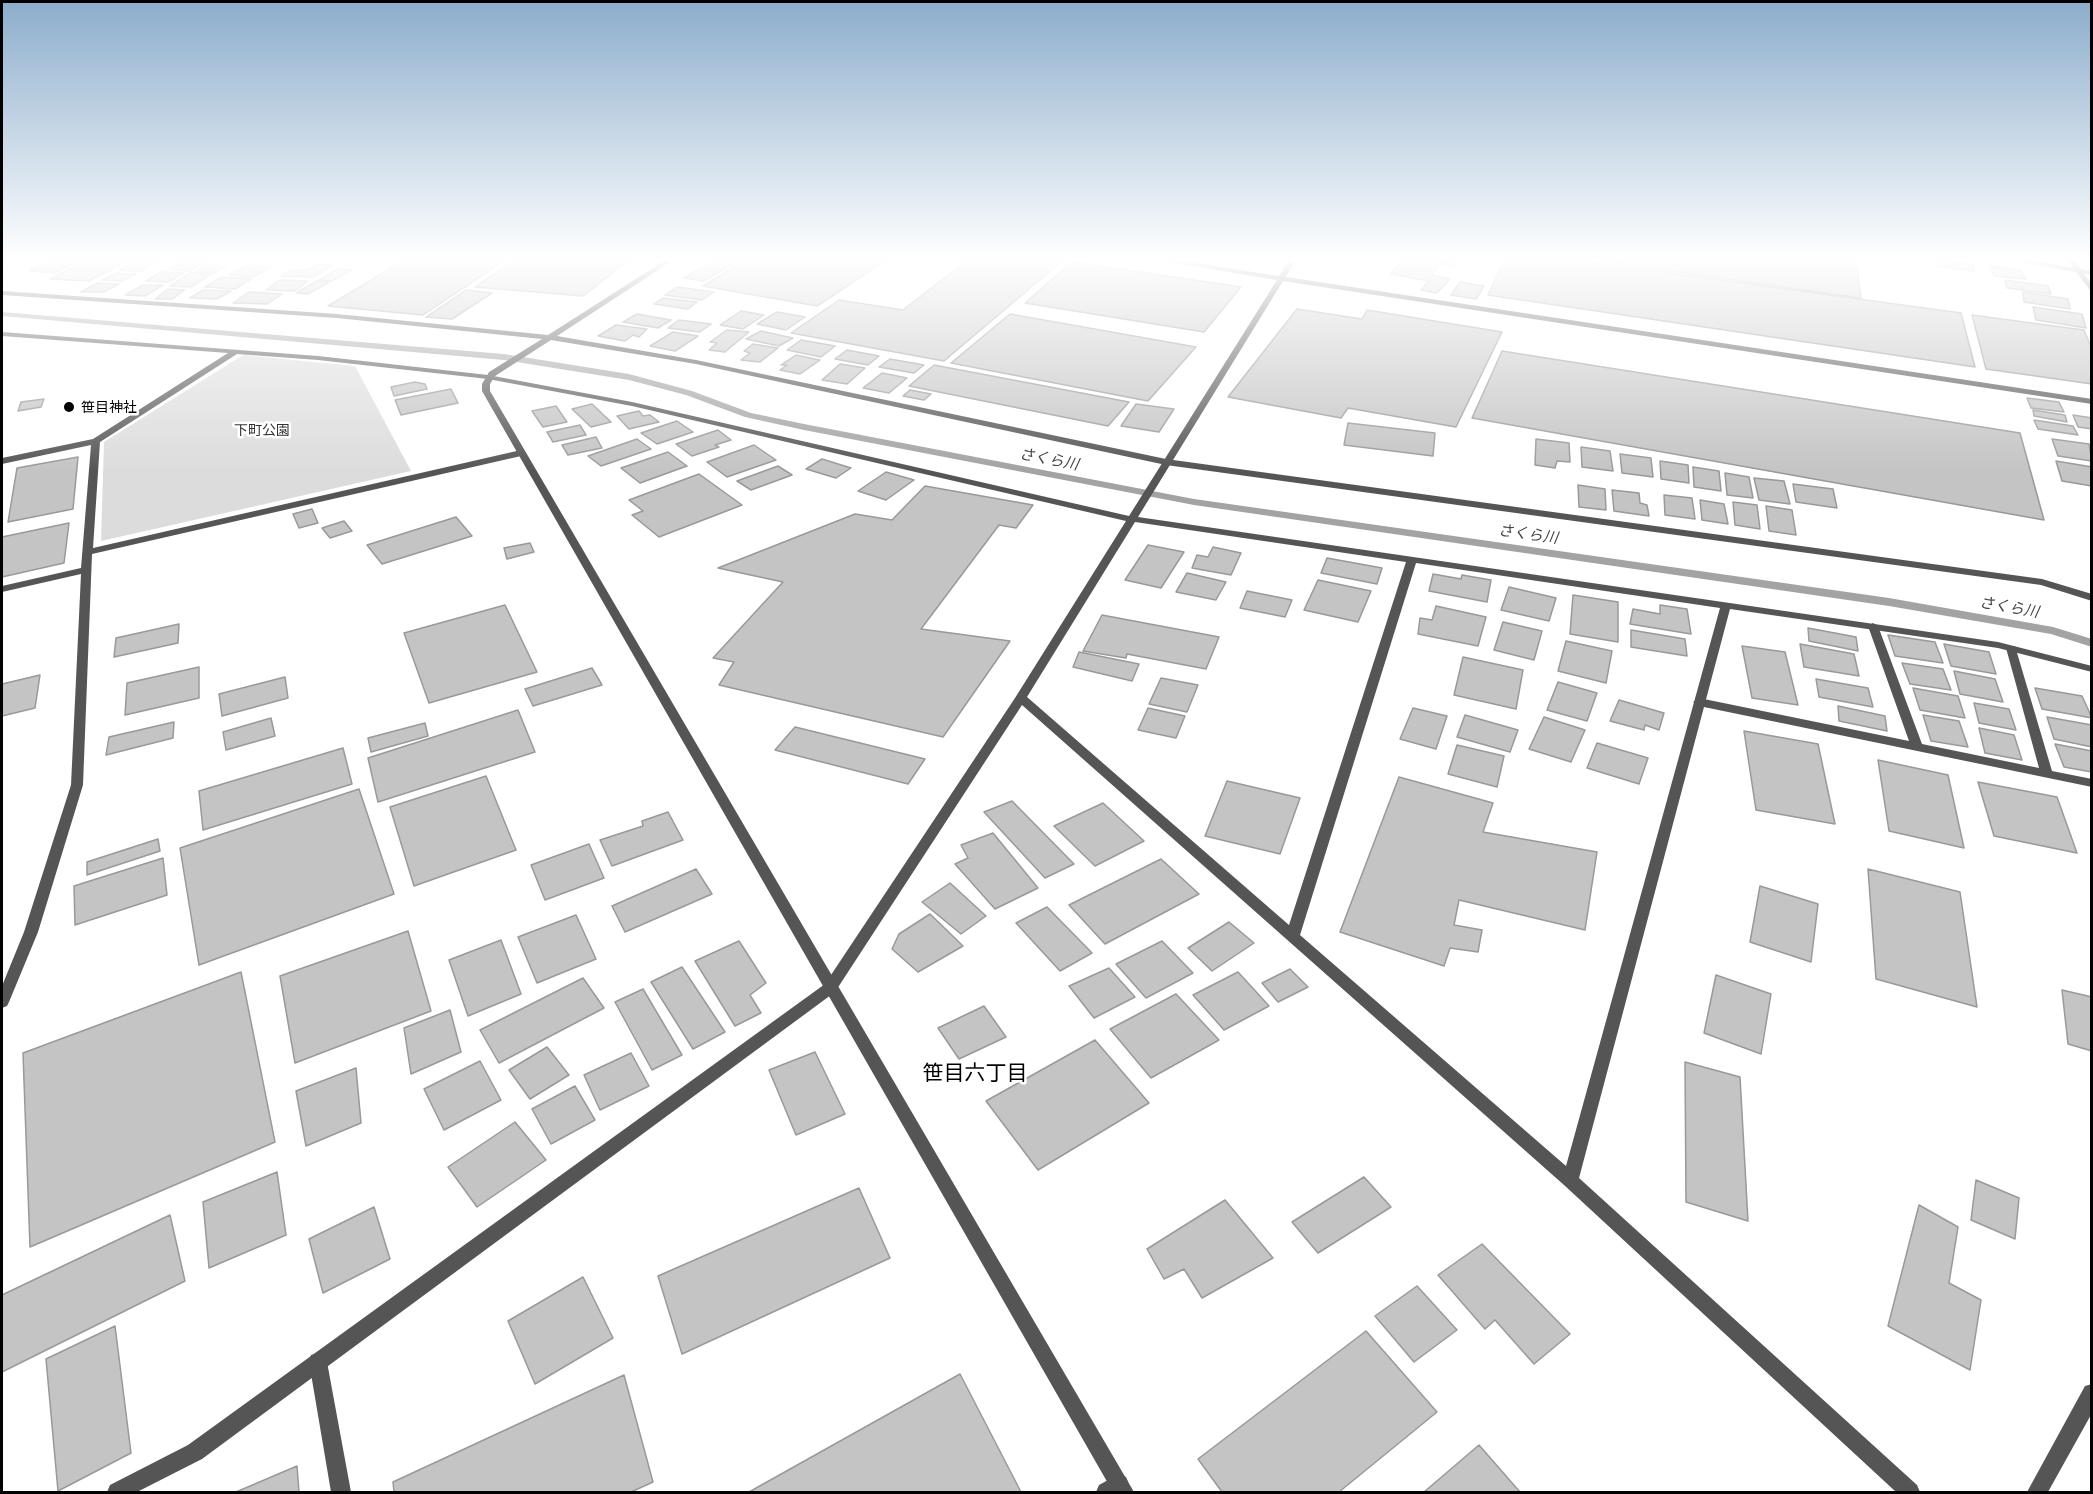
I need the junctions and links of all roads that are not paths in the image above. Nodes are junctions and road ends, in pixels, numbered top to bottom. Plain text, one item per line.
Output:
1 (486, 331) edge
2 (559, 331) edge
3 (1248, 331) edge
4 (1622, 331) edge
5 (2, 334) edge
6 (549, 337) junction
7 (237, 351) junction
8 (490, 375) junction
9 (2091, 402) edge
10 (96, 441) junction
11 (521, 453) junction
12 (2, 461) edge
13 (1166, 462) junction
14 (1131, 519) junction
15 (88, 552) junction
16 (1412, 559) junction
17 (86, 570) junction
18 (2, 589) edge
19 (2091, 598) edge
20 (1726, 604) junction
21 (1873, 626) junction
22 (2011, 648) junction
23 (2091, 669) edge
24 (1021, 698) junction
25 (1699, 702) junction
26 (1917, 747) junction
27 (2047, 774) junction
28 (2091, 783) edge
29 (1293, 936) junction
30 (8, 970) edge
31 (830, 987) junction
32 (2, 1002) edge
33 (1570, 1180) junction
34 (318, 1362) junction
35 (2091, 1393) edge
36 (1116, 1490) edge
37 (117, 1492) edge
38 (341, 1492) edge
39 (1910, 1492) edge
40 (2037, 1492) edge

1 - 6 street
2 - 6 street
3 - 13 street
4 - 9 street
5 - 7 street
6 - 8 street
6 - 13 street
7 - 8 street
7 - 10 street
8 - 11 street
8 - 14 street
10 - 12 street
10 - 15 street
11 - 15 street
11 - 31 street
13 - 14 street
13 - 19 street
14 - 16 street
14 - 24 street
15 - 17 street
16 - 20 street
16 - 29 street
17 - 18 street
17 - 30 street
20 - 21 street
20 - 25 street
21 - 22 street
21 - 26 street
22 - 23 street
22 - 27 street
24 - 29 street
24 - 31 street
25 - 26 street
25 - 33 street
26 - 27 street
27 - 28 street
29 - 33 street
30 - 32 street
31 - 34 street
31 - 36 street
33 - 39 street
34 - 37 street
34 - 38 street
35 - 40 street

